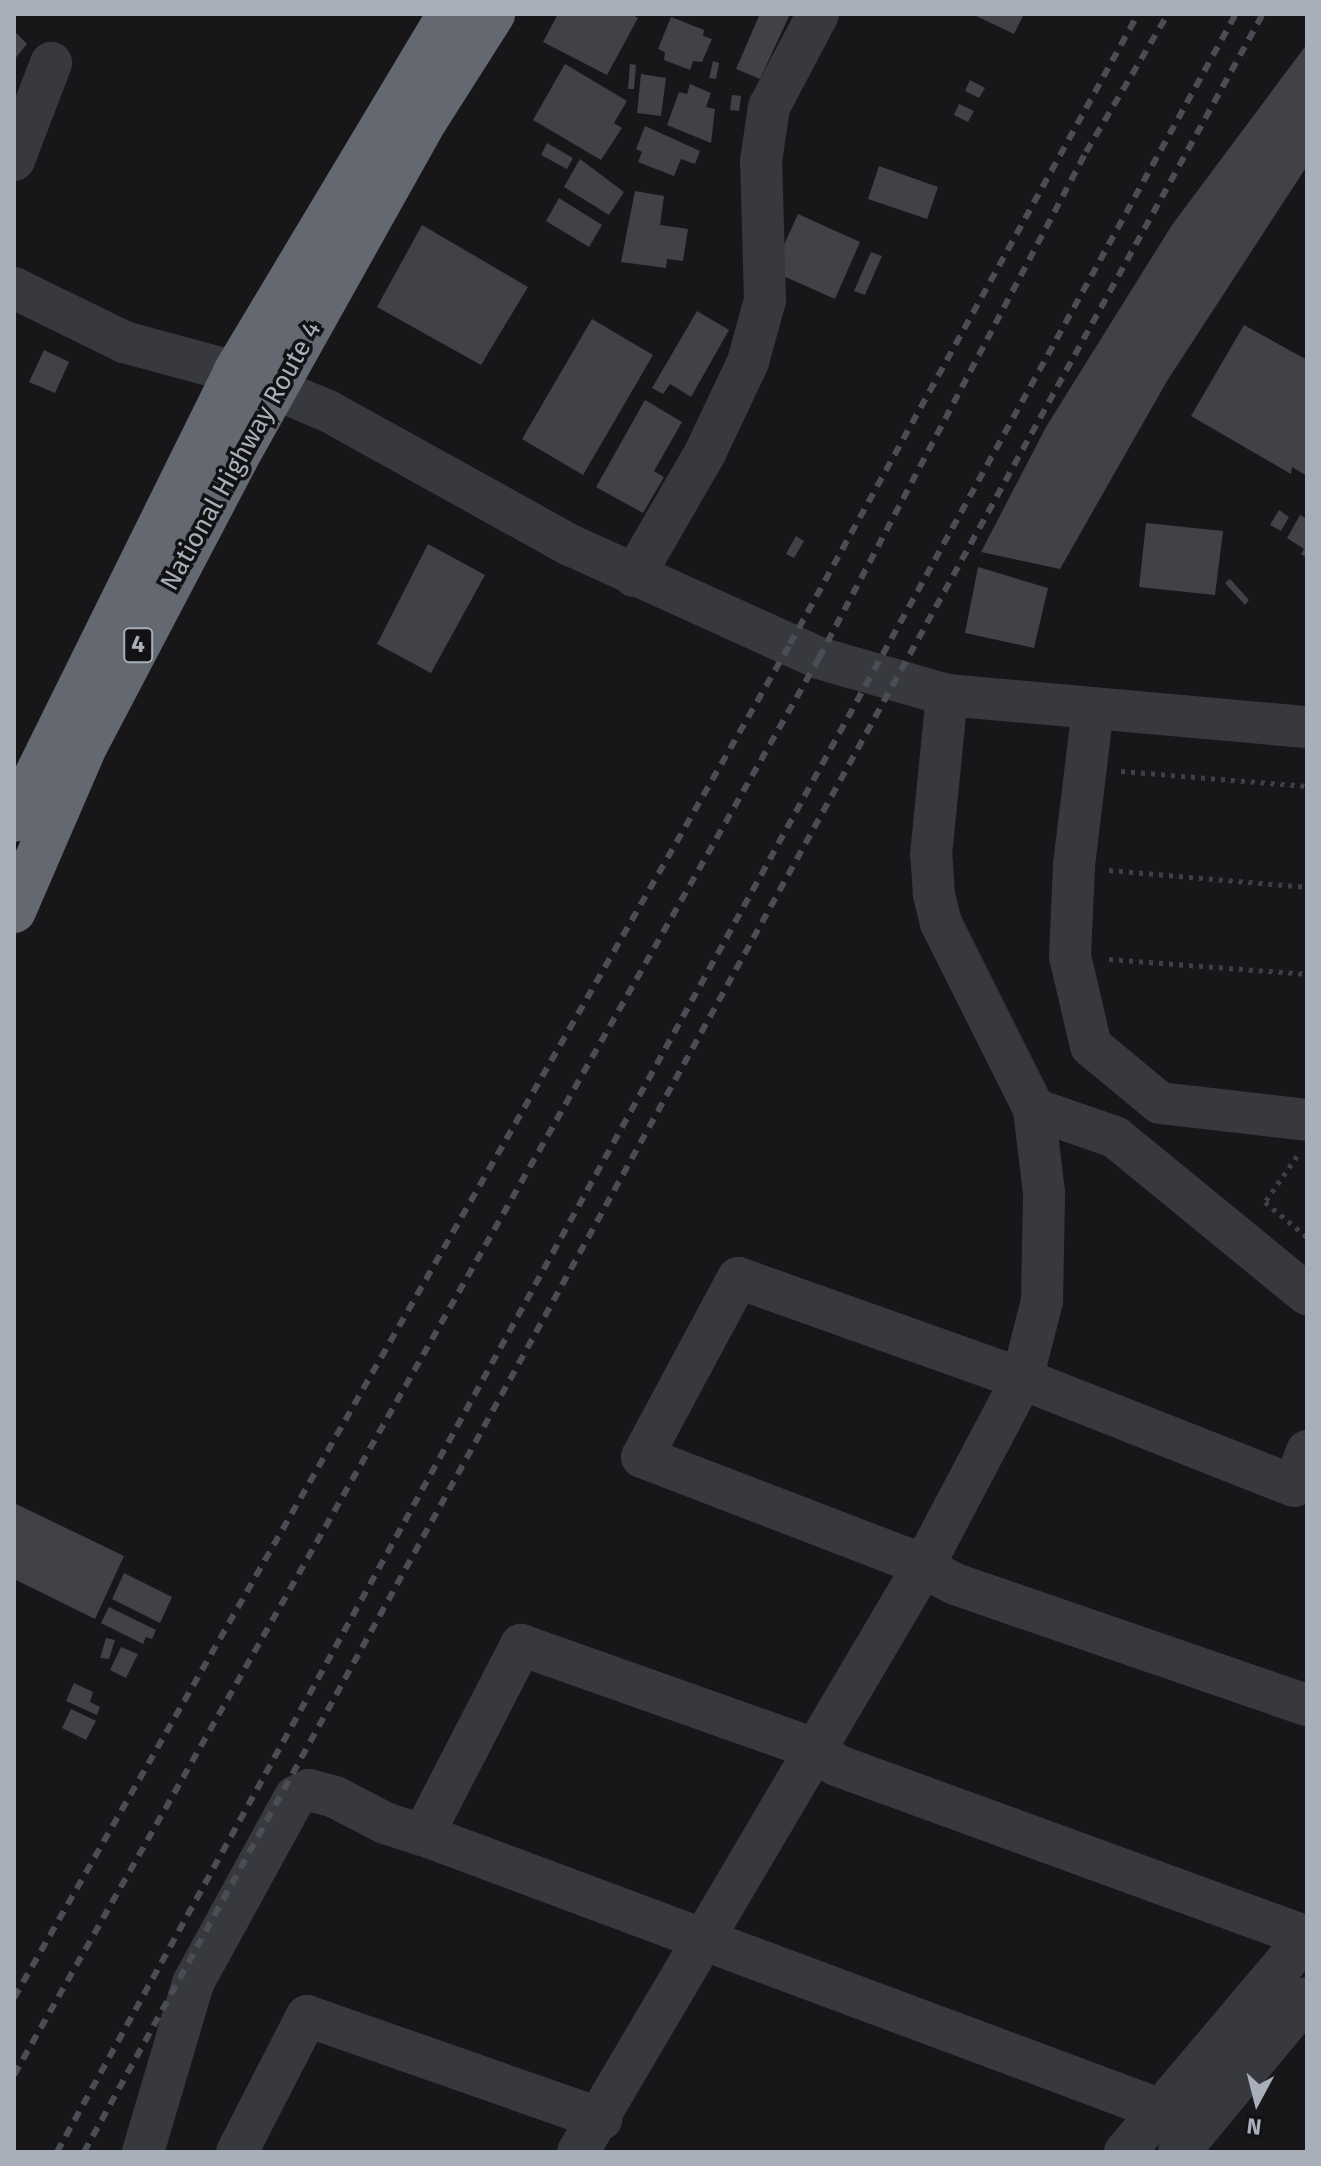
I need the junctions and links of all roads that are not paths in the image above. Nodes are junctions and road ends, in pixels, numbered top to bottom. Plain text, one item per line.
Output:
1 (449, 14) edge
2 (493, 14) edge
3 (818, 14) edge
4 (51, 63) dead end
5 (14, 160) edge
6 (14, 288) edge
7 (235, 372) junction
8 (279, 389) junction
9 (634, 576) junction
10 (947, 695) junction
11 (1093, 708) junction
12 (1307, 727) edge
13 (25, 825) edge
14 (14, 911) edge
15 (1034, 1109) junction
16 (1307, 1120) edge
17 (1307, 1294) edge
18 (1022, 1379) junction
19 (1307, 1451) edge
20 (924, 1565) junction
21 (1307, 1705) edge
22 (817, 1750) junction
23 (423, 1835) junction
24 (1307, 1937) edge
25 (706, 1941) junction
26 (1307, 1998) edge
27 (1161, 2110) junction
28 (590, 2136) edge
29 (143, 2152) edge
30 (237, 2152) edge
31 (1125, 2152) edge
32 (1179, 2152) edge

1 - 7 highway, National Highway Route 4 / 4
2 - 8 highway, National Highway Route 4 / 4
3 - 9 street
4 - 5 street
6 - 7 street
7 - 8 street
7 - 13 highway, National Highway Route 4 / 4
8 - 9 street
8 - 13 highway, National Highway Route 4 / 4
9 - 10 street
10 - 11 street
10 - 15 street
11 - 12 street
11 - 16 street
13 - 14 highway, National Highway Route 4 / 4
15 - 17 street
15 - 18 street
18 - 19 street
18 - 20 street
18 - 20 street
20 - 21 street
20 - 22 street
22 - 23 street
22 - 24 street
22 - 25 street
23 - 25 street
23 - 29 street
24 - 27 street
25 - 27 street
25 - 28 street
26 - 32 street
27 - 31 street
28 - 30 street

